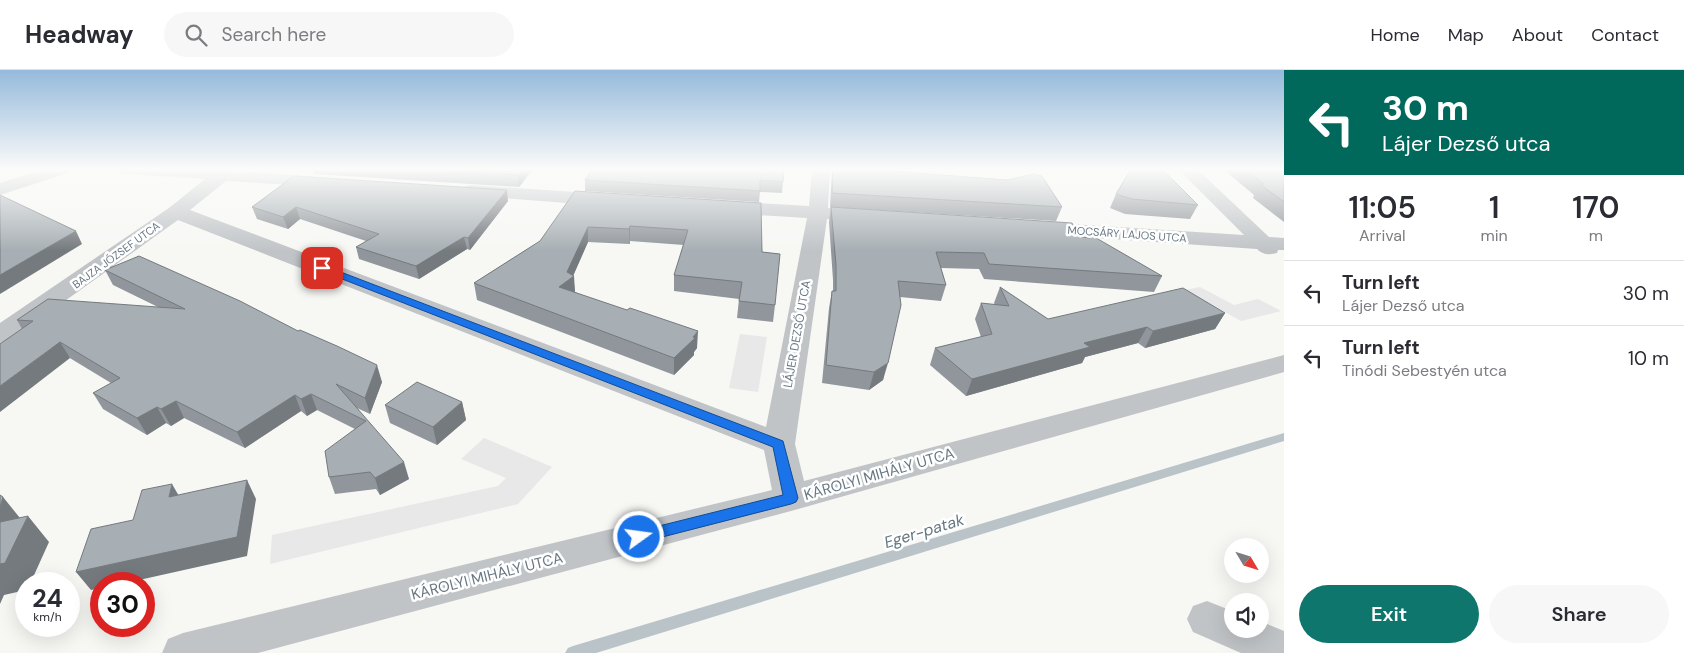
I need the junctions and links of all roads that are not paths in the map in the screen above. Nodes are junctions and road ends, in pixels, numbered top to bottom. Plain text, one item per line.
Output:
1 (195, 196) edge
2 (551, 196) edge
3 (819, 196) edge
4 (1219, 196) edge
5 (629, 201) edge
6 (708, 206) edge
7 (176, 212) junction
8 (818, 213) junction
9 (887, 218) edge
10 (1016, 226) edge
11 (1274, 244) edge
12 (1284, 262) edge
13 (0, 335) edge
14 (1284, 363) edge
15 (779, 444) junction
16 (791, 498) junction
17 (1207, 619) dead end
18 (1284, 651) edge
19 (183, 653) edge

1 - 7 street, BAJZA JÓZSEF UTCA
2 - 5 street
3 - 8 street, LÁJER DEZSŐ UTCA
4 - 11 street
6 - 8 street
7 - 13 street, BAJZA JÓZSEF UTCA
7 - 15 street
8 - 9 street
8 - 15 street, LÁJER DEZSŐ UTCA
10 - 11 street, MOCSÁRY LAJOS UTCA
11 - 12 street
14 - 16 street, KÁROLYI MIHÁLY UTCA
15 - 16 street, LÁJER DEZSŐ UTCA
16 - 19 street, KÁROLYI MIHÁLY UTCA
17 - 18 street

